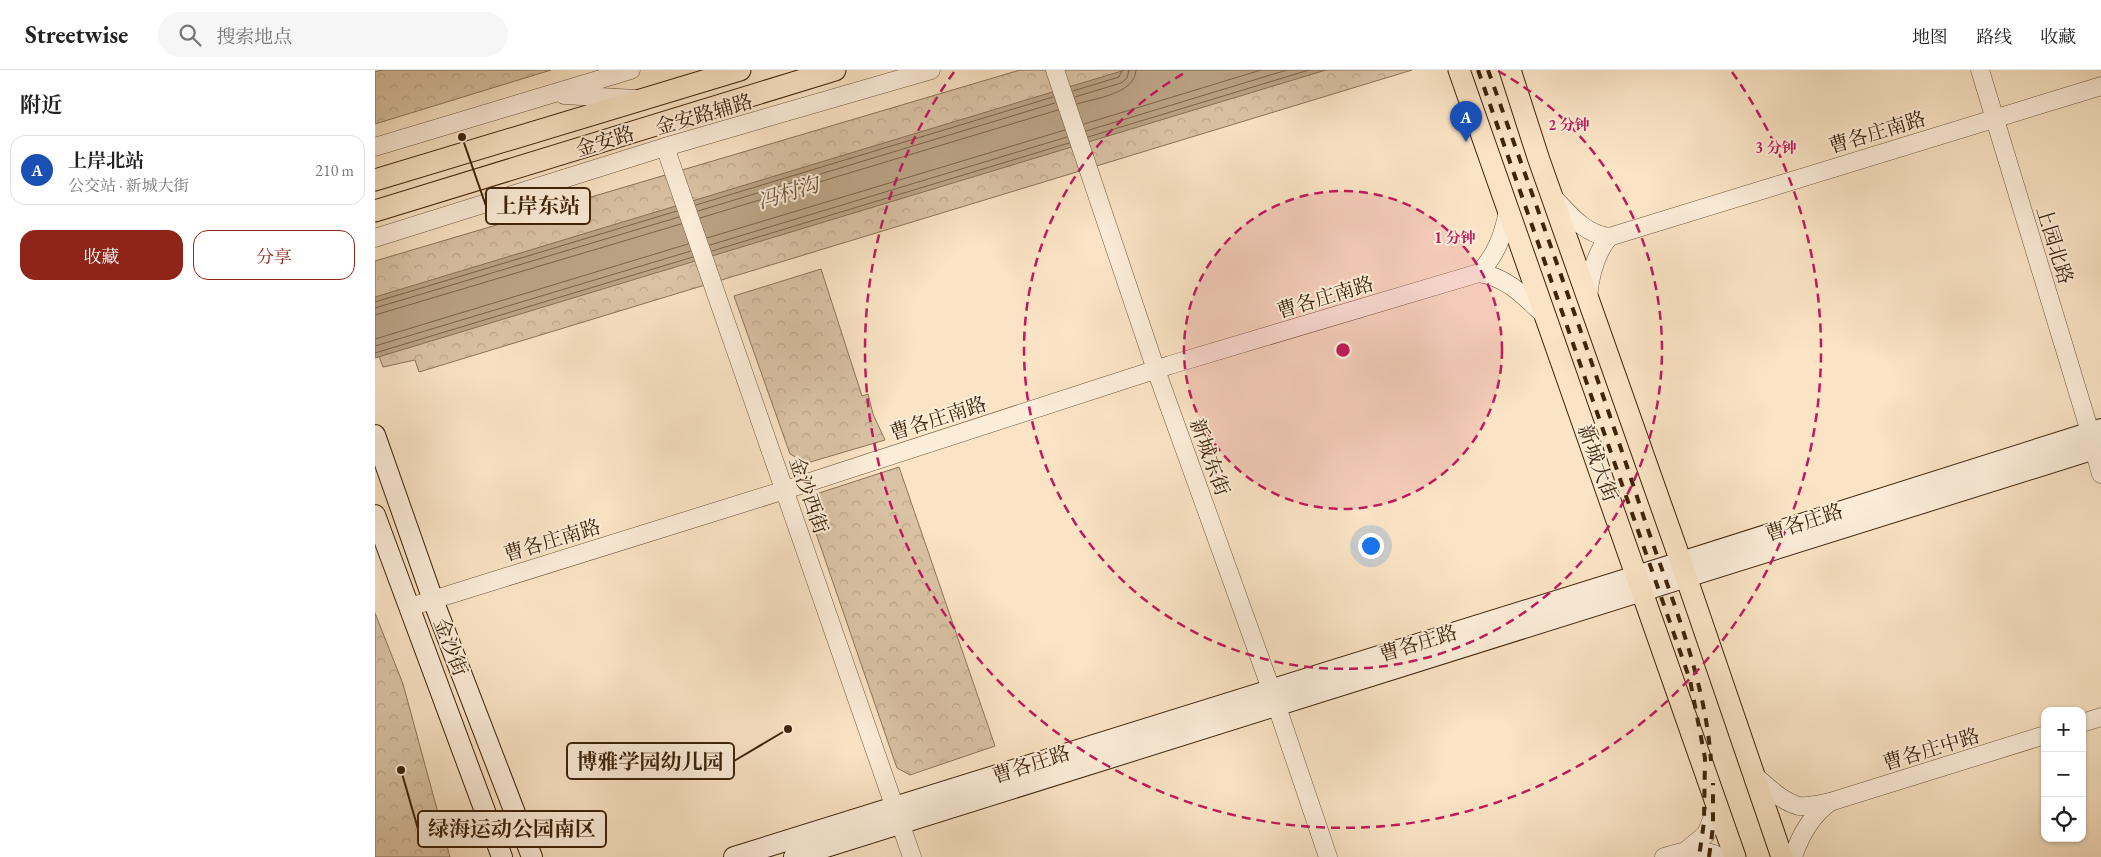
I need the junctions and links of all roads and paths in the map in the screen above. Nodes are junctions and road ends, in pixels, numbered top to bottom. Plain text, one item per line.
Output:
1 (631, 70) edge
2 (740, 70) edge
3 (835, 70) edge
4 (931, 70) edge
5 (1459, 70) edge
6 (1510, 70) edge
7 (1980, 70) edge
8 (1056, 72) edge
9 (2101, 86) edge
10 (550, 94) junction
11 (644, 99) junction
12 (1995, 118) junction
13 (375, 147) edge
14 (665, 147) junction
15 (375, 180) edge
16 (1551, 194) junction
17 (375, 211) edge
18 (1508, 211) junction
19 (1609, 237) junction
20 (375, 238) edge
21 (1479, 273) junction
22 (1588, 297) junction
23 (1545, 317) junction
24 (1156, 370) junction
25 (375, 435) edge
26 (2097, 439) edge
27 (2101, 474) edge
28 (785, 490) junction
29 (375, 515) edge
30 (1684, 569) junction
31 (1640, 583) junction
32 (433, 600) junction
33 (410, 607) junction
34 (1274, 696) junction
35 (2101, 717) edge
36 (2086, 722) edge
37 (2041, 736) edge
38 (1754, 775) junction
39 (1830, 802) junction
40 (1717, 807) junction
41 (898, 815) junction
42 (1688, 849) junction
43 (502, 857) edge
44 (532, 857) edge
45 (734, 857) edge
46 (794, 857) edge
47 (912, 857) edge
48 (1328, 857) edge
49 (1664, 857) edge
50 (1720, 857) edge
51 (1735, 857) edge
52 (1782, 857) edge
53 (1793, 857) edge

1 - 10 street
2 - 11 main road, 金安路
3 - 17 main road, 金安路
4 - 14 street, 金安路辅路
5 - 18 main road, 新城大街
6 - 16 main road
7 - 12 street, 上园北路
8 - 24 street, 新城东街
9 - 12 street, 曹各庄南路
10 - 11 street
10 - 13 street
11 - 15 main road, 金安路
12 - 19 street, 曹各庄南路
12 - 26 street, 上园北路
14 - 20 street, 金安路辅路
14 - 28 street, 金沙西街
16 - 19 street
16 - 22 main road
18 - 21 street
18 - 23 main road, 新城大街
19 - 22 street
21 - 23 street
21 - 24 street, 曹各庄南路
22 - 30 main road
23 - 31 main road, 新城大街
24 - 28 street, 曹各庄南路
24 - 34 street, 新城东街
25 - 32 main road, 金沙街
26 - 27 street, 上园北路
26 - 30 main road, 曹各庄路
28 - 32 street, 曹各庄南路
28 - 41 street, 金沙西街
29 - 33 main road, 金沙街
30 - 31 main road, 曹各庄路
30 - 38 main road
31 - 34 main road, 曹各庄路
31 - 40 main road, 新城大街
32 - 33 street, 曹各庄南路
32 - 44 main road, 金沙街
33 - 43 main road, 金沙街
34 - 41 main road, 曹各庄路
34 - 48 street, 新城东街
35 - 36 street
37 - 39 street, 曹各庄中路
38 - 39 street, 曹各庄中路
38 - 52 main road
39 - 53 street, 曹各庄中路
40 - 42 street
40 - 51 main road, 新城大街
41 - 45 main road, 曹各庄路
41 - 46 main road, 曹各庄路
41 - 47 street, 金沙西街
42 - 49 street
42 - 50 street

